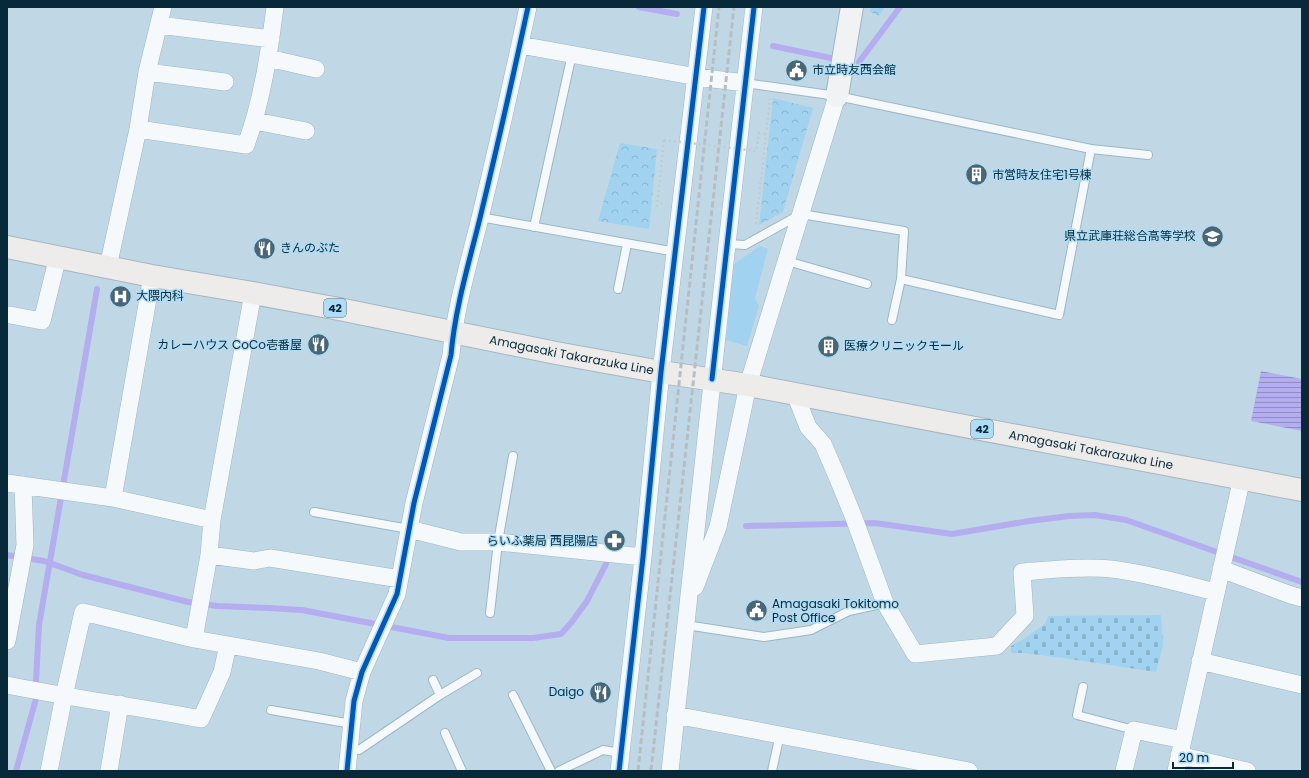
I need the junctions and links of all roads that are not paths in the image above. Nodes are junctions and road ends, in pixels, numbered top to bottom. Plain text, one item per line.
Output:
1 (163, 7) edge
2 (275, 7) edge
3 (528, 7) edge
4 (704, 7) edge
5 (754, 7) edge
6 (852, 7) edge
7 (159, 25) junction
8 (271, 39) junction
9 (520, 45) junction
10 (572, 54) junction
11 (268, 58) junction
12 (316, 69) dead end
13 (147, 72) junction
14 (696, 77) junction
15 (225, 82) dead end
16 (746, 83) junction
17 (837, 96) junction
18 (255, 121) junction
19 (138, 129) junction
20 (306, 131) dead end
21 (1091, 149) junction
22 (1148, 154) dead end
23 (801, 214) junction
24 (480, 218) junction
25 (534, 227) junction
26 (627, 244) junction
27 (727, 244) junction
28 (7, 247) edge
29 (676, 252) junction
30 (58, 256) junction
31 (786, 261) junction
32 (108, 267) junction
33 (152, 276) junction
34 (901, 279) junction
35 (867, 284) dead end
36 (618, 289) dead end
37 (253, 293) junction
38 (10, 315) dead end
39 (892, 320) dead end
40 (453, 332) junction
41 (661, 372) junction
42 (712, 379) junction
43 (748, 385) junction
44 (795, 394) junction
45 (513, 456) dead end
46 (1242, 478) junction
47 (15, 484) edge
48 (1302, 490) edge
49 (114, 498) junction
50 (314, 512) dead end
51 (212, 520) junction
52 (409, 529) junction
53 (498, 542) junction
54 (209, 555) junction
55 (643, 557) junction
56 (1223, 560) junction
57 (400, 579) junction
58 (1216, 592) junction
59 (1302, 598) edge
60 (688, 603) junction
61 (885, 604) junction
62 (490, 613) dead end
63 (9, 623) edge
64 (686, 625) junction
65 (194, 639) junction
66 (7, 641) edge
67 (228, 645) junction
68 (1200, 661) junction
69 (362, 672) junction
70 (477, 674) dead end
71 (433, 680) dead end
72 (7, 685) edge
73 (1302, 685) edge
74 (1083, 687) dead end
75 (440, 695) junction
76 (513, 695) dead end
77 (64, 696) junction
78 (120, 704) junction
79 (271, 710) dead end
80 (675, 714) junction
81 (352, 724) junction
82 (1134, 730) junction
83 (445, 733) dead end
84 (780, 734) junction
85 (349, 749) junction
86 (621, 753) junction
87 (1179, 756) edge
88 (920, 766) edge
89 (49, 771) edge
90 (109, 771) edge
91 (347, 771) edge
92 (462, 771) edge
93 (550, 771) edge
94 (560, 771) edge
95 (619, 771) edge
96 (670, 771) edge
97 (772, 771) edge
98 (969, 771) edge
99 (1124, 771) edge
100 (1247, 771) edge

1 - 7 street
2 - 8 street
3 - 9 street
4 - 14 street
5 - 16 street
6 - 17 street
7 - 8 street
7 - 13 street
8 - 11 street
9 - 10 street
9 - 24 street
10 - 14 street
10 - 25 lane
11 - 12 street
11 - 18 street
13 - 15 street
13 - 19 street
14 - 16 street
14 - 29 street
16 - 17 lane
16 - 27 street
17 - 21 lane
17 - 23 street
18 - 19 street
18 - 20 street
19 - 32 street
21 - 22 lane
21 - 34 lane
23 - 27 lane
23 - 31 street
23 - 34 lane
24 - 25 lane
24 - 40 street
25 - 26 lane
26 - 29 lane
26 - 36 lane
27 - 42 street
28 - 30 main road, Amagasaki Takarazuka Line / 42
29 - 41 street
30 - 32 main road, Amagasaki Takarazuka Line / 42
30 - 38 street
31 - 35 lane
31 - 43 street
32 - 33 main road, Amagasaki Takarazuka Line / 42
33 - 37 main road, Amagasaki Takarazuka Line / 42
33 - 49 street
34 - 39 lane
37 - 40 main road, Amagasaki Takarazuka Line / 42
37 - 51 street
40 - 41 main road, Amagasaki Takarazuka Line / 42
40 - 52 street
41 - 42 main road, Amagasaki Takarazuka Line / 42
41 - 55 street
42 - 43 main road, Amagasaki Takarazuka Line / 42
42 - 60 street
43 - 44 main road, Amagasaki Takarazuka Line / 42
43 - 60 street
44 - 46 main road, Amagasaki Takarazuka Line / 42
44 - 61 street
45 - 53 lane
46 - 48 main road, Amagasaki Takarazuka Line / 42
46 - 56 street
47 - 49 street
47 - 63 street
49 - 51 street
50 - 52 lane
51 - 54 street
52 - 53 street
52 - 57 street
53 - 55 street
53 - 62 lane
54 - 57 street
54 - 65 street
55 - 86 street
56 - 58 street
56 - 59 street
57 - 69 street
58 - 61 street
58 - 68 street
60 - 64 street
61 - 64 lane
63 - 66 street
64 - 80 street
65 - 67 street
65 - 77 street
67 - 69 street
67 - 78 street
68 - 73 street
68 - 87 street
69 - 81 street
70 - 75 lane
71 - 75 lane
72 - 77 street
74 - 82 lane
75 - 85 lane
76 - 93 lane
77 - 78 street
77 - 89 street
78 - 90 street
79 - 81 lane
80 - 84 street
80 - 96 street
81 - 85 street
82 - 87 street
82 - 99 street
83 - 92 lane
84 - 88 street
84 - 97 lane
85 - 91 street
86 - 94 lane
86 - 95 street
87 - 100 street
88 - 98 street

